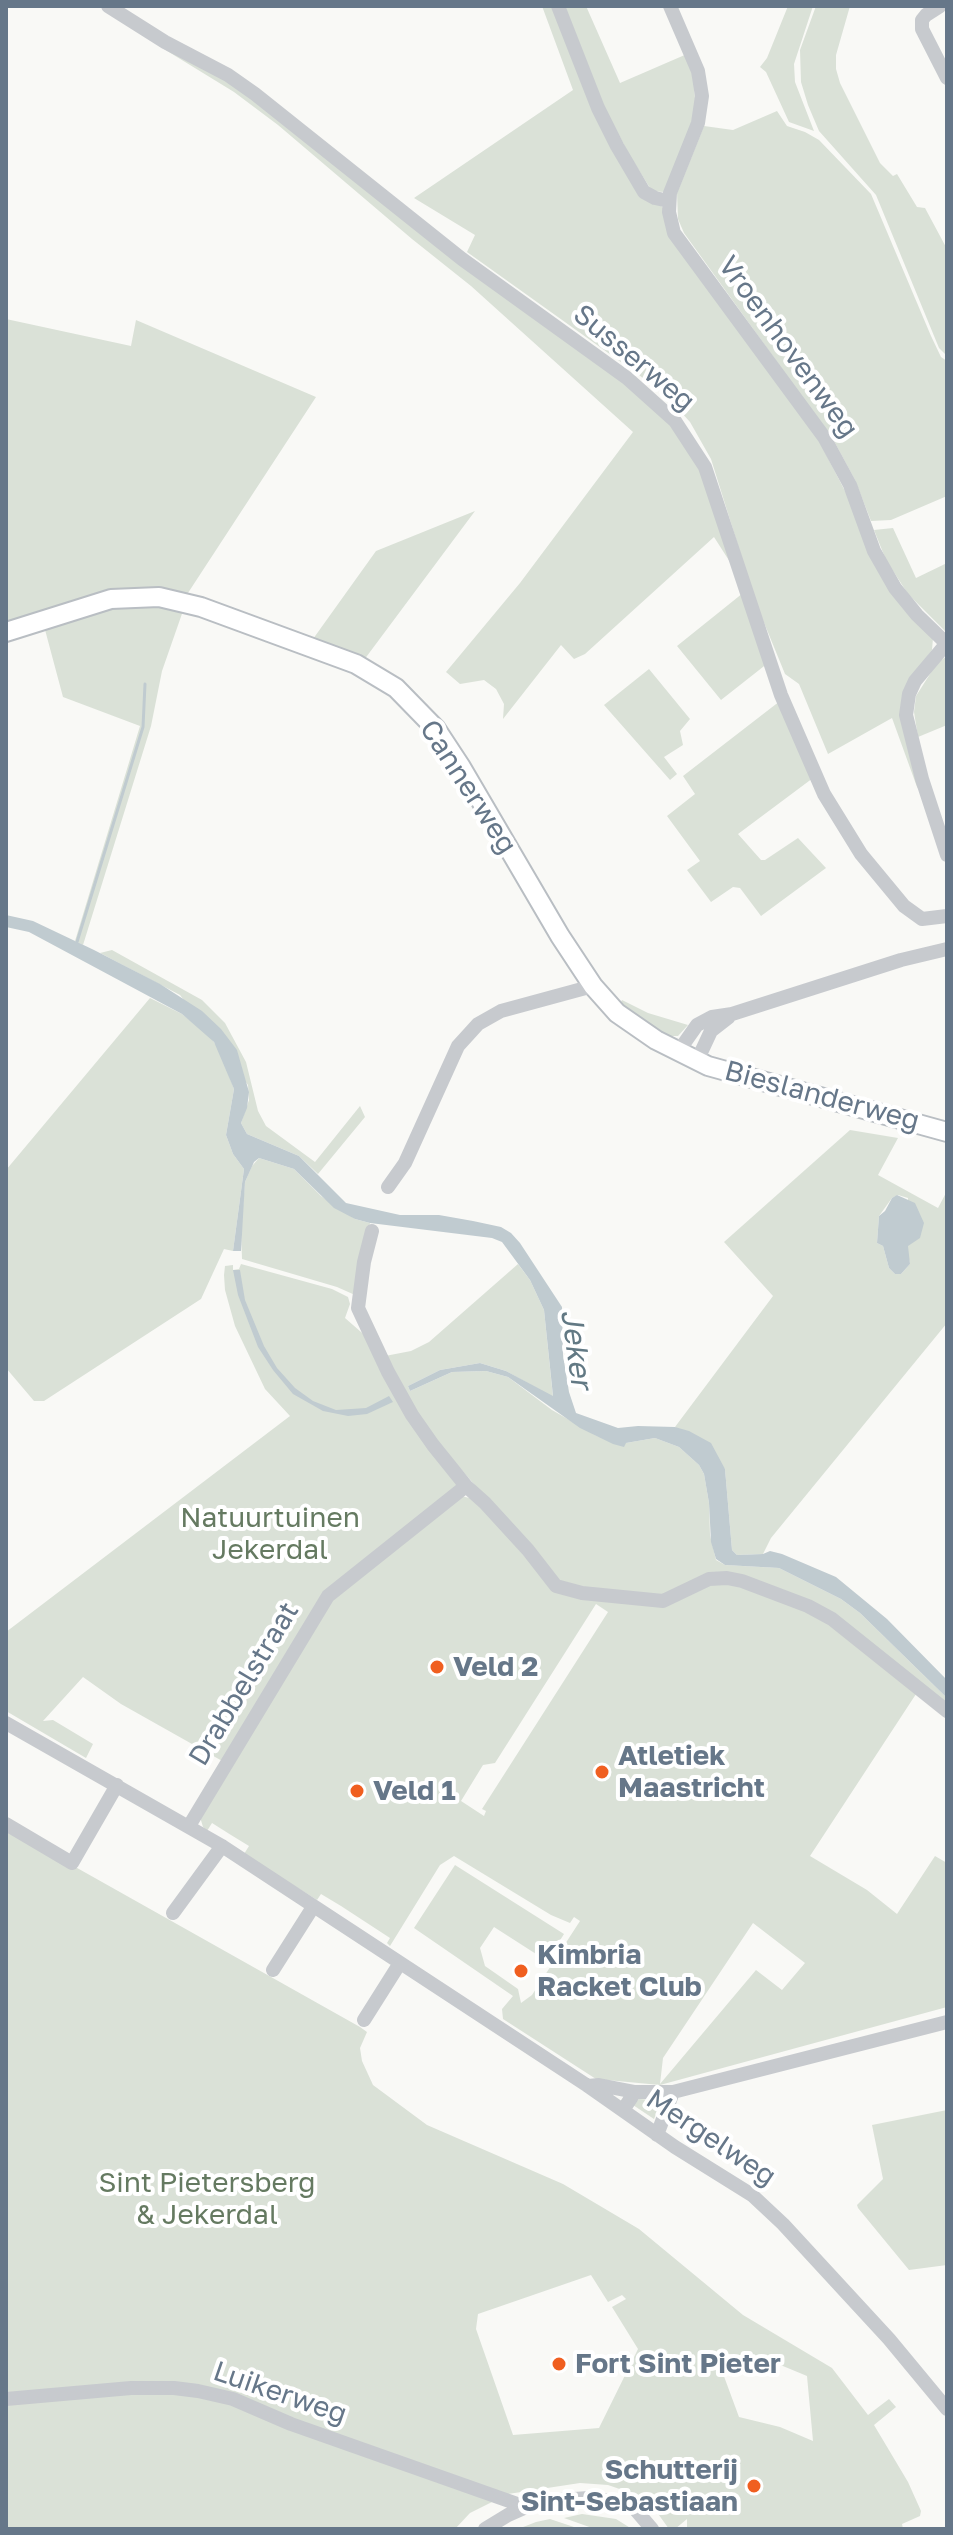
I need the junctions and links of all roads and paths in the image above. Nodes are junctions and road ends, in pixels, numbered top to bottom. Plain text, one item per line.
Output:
1 (108, 6) edge
2 (558, 6) edge
3 (670, 6) edge
4 (940, 6) edge
5 (947, 78) edge
6 (669, 201) junction
7 (6, 632) edge
8 (947, 643) edge
9 (947, 855) edge
10 (947, 916) edge
11 (947, 949) edge
12 (593, 986) junction
13 (732, 1014) junction
14 (678, 1052) junction
15 (697, 1061) junction
16 (947, 1132) edge
17 (388, 1187) dead end
18 (372, 1231) dead end
19 (466, 1486) junction
20 (947, 1711) edge
21 (6, 1723) edge
22 (117, 1785) junction
23 (6, 1824) edge
24 (189, 1826) junction
25 (222, 1846) junction
26 (313, 1907) junction
27 (173, 1913) dead end
28 (400, 1963) junction
29 (273, 1970) dead end
30 (364, 2020) dead end
31 (947, 2022) edge
32 (588, 2086) junction
33 (635, 2092) junction
34 (673, 2092) junction
35 (623, 2110) junction
36 (657, 2135) junction
37 (6, 2399) edge
38 (947, 2409) edge
39 (526, 2507) junction
40 (485, 2529) edge
41 (652, 2529) edge

1 - 10 street, Susserweg
2 - 6 street
3 - 6 street
4 - 5 street
6 - 8 street, Vroenhovenweg
7 - 12 main road, Cannerweg
8 - 9 street, Vroenhovenweg
11 - 13 street
12 - 14 main road, Cannerweg
12 - 17 street
13 - 14 street
13 - 15 street
14 - 15 main road, Cannerweg
15 - 16 main road, Bieslanderweg
18 - 19 street
19 - 20 street
19 - 24 street, Drabbelstraat
21 - 22 street, Mergelweg
22 - 23 street
22 - 24 street, Mergelweg
24 - 25 street, Mergelweg
25 - 26 street, Mergelweg
25 - 27 street
26 - 28 street, Mergelweg
26 - 29 street
28 - 30 street
28 - 32 street, Mergelweg
31 - 34 street
32 - 33 street
32 - 35 street, Mergelweg
33 - 34 street
33 - 35 street
34 - 36 street
35 - 36 street, Mergelweg
36 - 38 street, Mergelweg
37 - 39 street, Luikerweg
39 - 40 street
39 - 41 street

